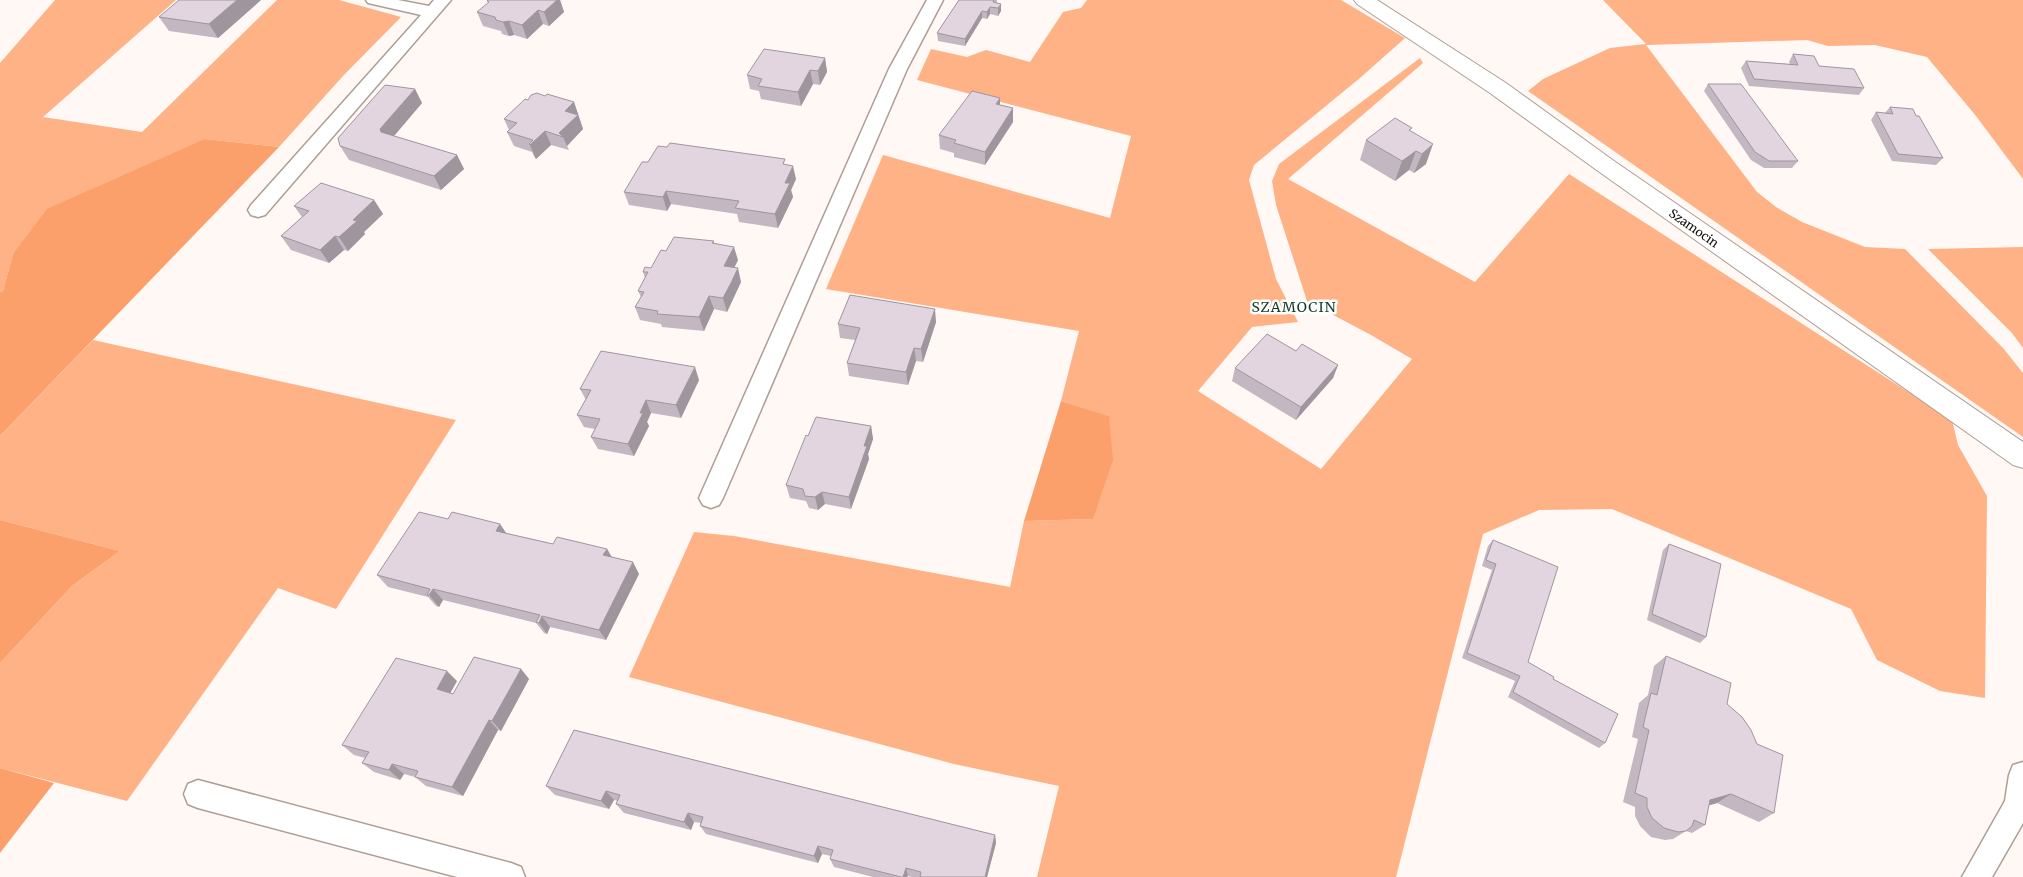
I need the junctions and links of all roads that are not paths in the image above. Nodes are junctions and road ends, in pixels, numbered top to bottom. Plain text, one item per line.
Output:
1 (374, 0) edge
2 (935, 0) edge
3 (1364, 0) edge
4 (438, 6) edge
5 (258, 210) dead end
6 (2023, 457) edge
7 (712, 498) dead end
8 (2023, 775) edge
9 (198, 794) dead end
10 (511, 877) edge
11 (1976, 877) edge

1 - 4 lane
2 - 7 lane
3 - 6 street, Szamocin
4 - 5 lane
8 - 11 lane
9 - 10 lane

